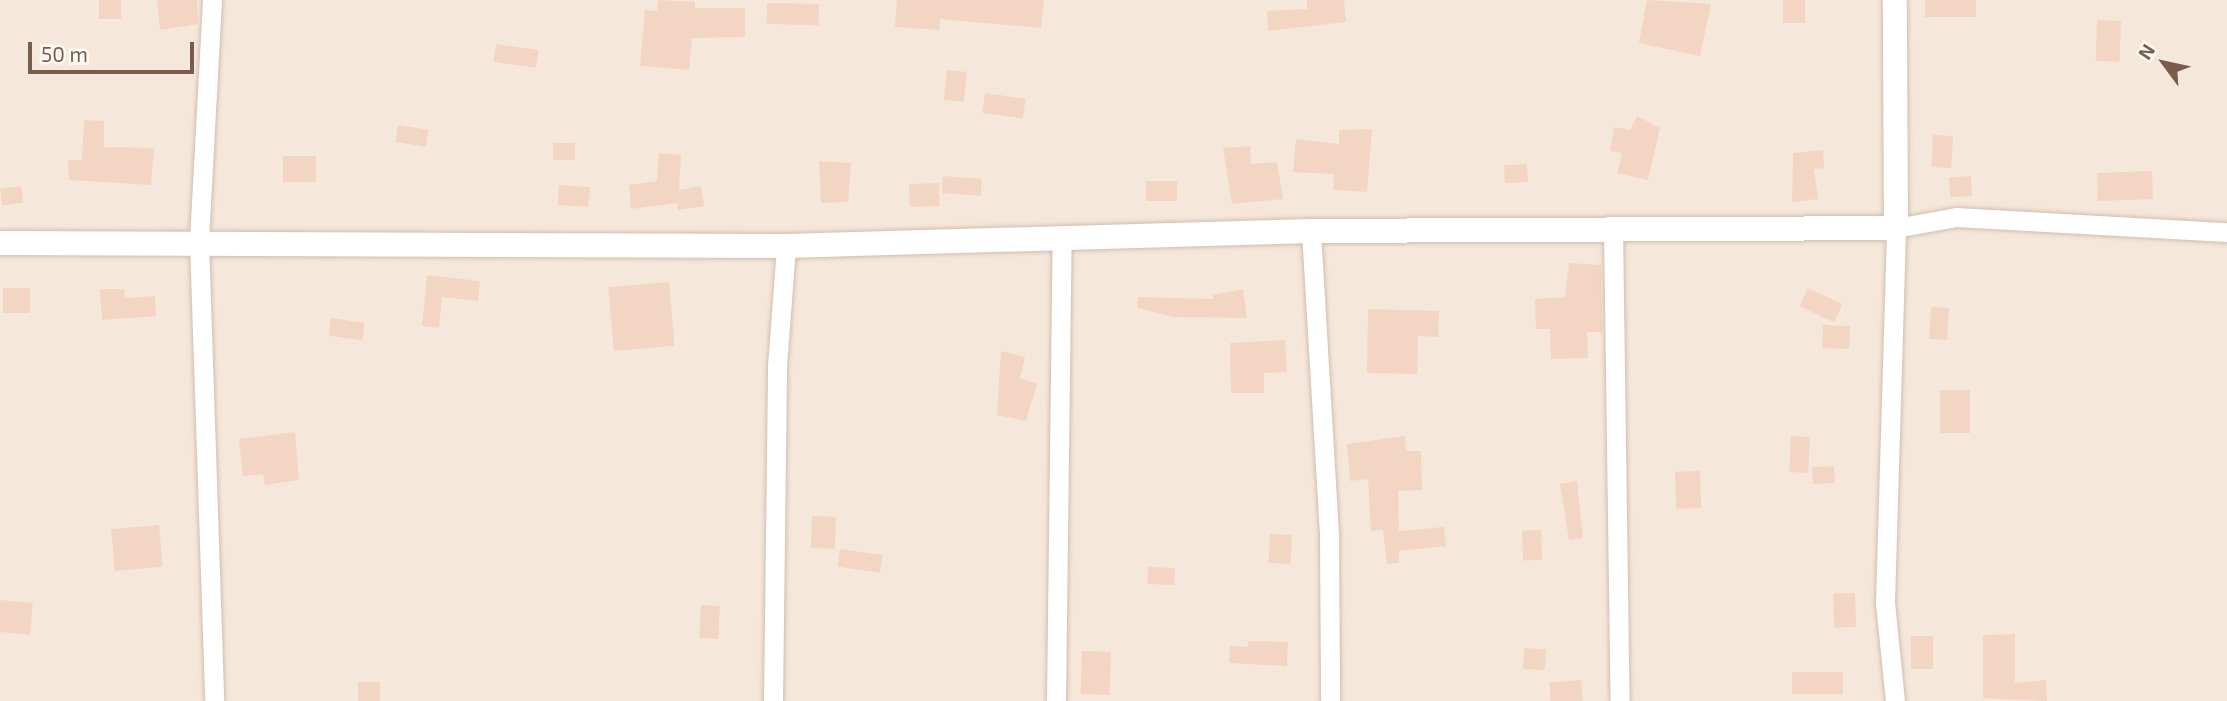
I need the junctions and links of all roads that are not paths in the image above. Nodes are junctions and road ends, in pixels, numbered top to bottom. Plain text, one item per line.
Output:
1 (212, 0) edge
2 (1895, 0) edge
3 (1613, 228) junction
4 (1896, 228) junction
5 (1311, 231) junction
6 (2227, 232) edge
7 (1062, 238) junction
8 (199, 241) junction
9 (0, 243) edge
10 (786, 246) junction
11 (214, 701) edge
12 (773, 701) edge
13 (1056, 701) edge
14 (1330, 701) edge
15 (1619, 701) edge
16 (1895, 701) edge

1 - 8 street
2 - 4 street
3 - 4 street
3 - 5 street
3 - 15 street
4 - 6 street
4 - 16 street
5 - 7 street
5 - 14 street
7 - 10 street
7 - 13 street
8 - 9 street
8 - 10 street
8 - 11 street
10 - 12 street

